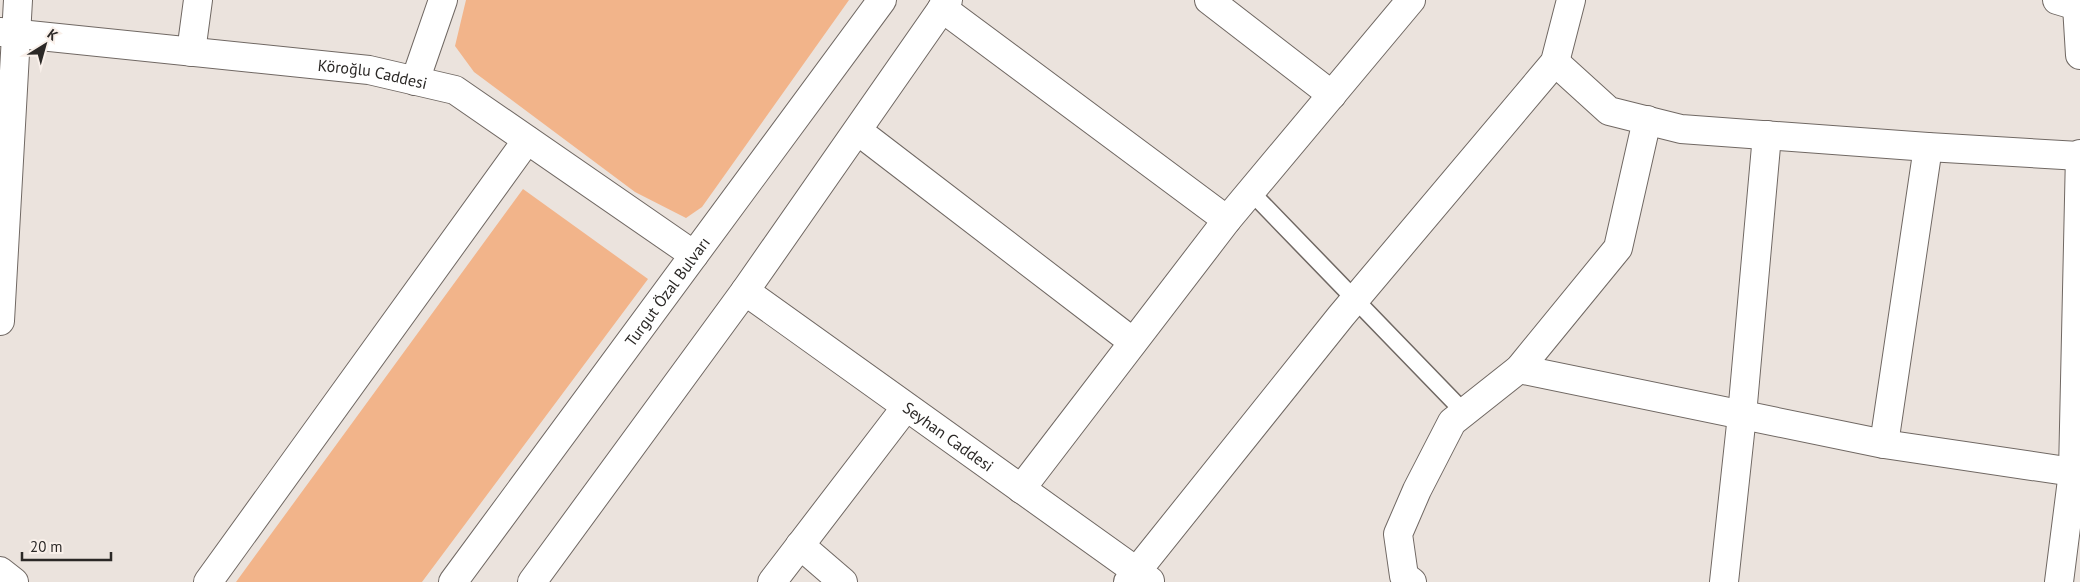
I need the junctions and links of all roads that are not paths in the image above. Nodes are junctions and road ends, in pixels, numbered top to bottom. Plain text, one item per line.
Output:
1 (18, 0) edge
2 (198, 0) edge
3 (443, 0) edge
4 (882, 0) edge
5 (1210, 0) edge
6 (1411, 0) edge
7 (1571, 0) edge
8 (2071, 2) edge
9 (945, 4) edge
10 (8, 33) edge
11 (191, 52) junction
12 (2080, 55) edge
13 (1554, 62) junction
14 (415, 81) junction
15 (1332, 95) junction
16 (1647, 120) junction
17 (858, 130) junction
18 (1768, 135) junction
19 (527, 140) junction
20 (1928, 148) junction
21 (2080, 155) edge
22 (1251, 192) junction
23 (1227, 220) junction
24 (694, 255) junction
25 (745, 291) junction
26 (1355, 300) junction
27 (0, 321) edge
28 (1134, 342) junction
29 (1519, 369) junction
30 (906, 407) junction
31 (1464, 412) junction
32 (1742, 415) junction
33 (1884, 444) junction
34 (2073, 472) junction
35 (1021, 489) junction
36 (800, 546) junction
37 (0, 571) edge
38 (1138, 579) edge
39 (14, 582) edge
40 (208, 582) edge
41 (453, 582) edge
42 (532, 582) edge
43 (772, 582) edge
44 (844, 582) edge
45 (1412, 582) edge
46 (1724, 582) edge
47 (2059, 582) edge

1 - 10 street
2 - 11 street
3 - 14 street
4 - 24 street, Turgut Özal Bulvarı
5 - 15 street
6 - 15 street
7 - 13 street
8 - 12 street
9 - 17 street
9 - 23 street
10 - 11 street, Köroğlu Caddesi
10 - 27 street
11 - 14 street, Köroğlu Caddesi
13 - 16 street
13 - 26 street
14 - 19 street, Köroğlu Caddesi
15 - 22 street
16 - 18 street
16 - 29 street
17 - 25 street
17 - 28 street
18 - 20 street
18 - 32 street
19 - 24 street, Köroğlu Caddesi
19 - 40 street
20 - 21 street
20 - 33 street
21 - 34 street
22 - 23 street
22 - 26 lane
23 - 28 street
24 - 41 street, Turgut Özal Bulvarı
25 - 30 street, Seyhan Caddesi
25 - 42 street
26 - 31 lane
26 - 38 street
28 - 35 street
29 - 31 street
29 - 32 street
30 - 35 street, Seyhan Caddesi
30 - 36 street
31 - 45 street
32 - 33 street
32 - 46 street
33 - 34 street
34 - 47 street
35 - 38 street, Seyhan Caddesi
36 - 43 street
36 - 44 street
37 - 39 street

